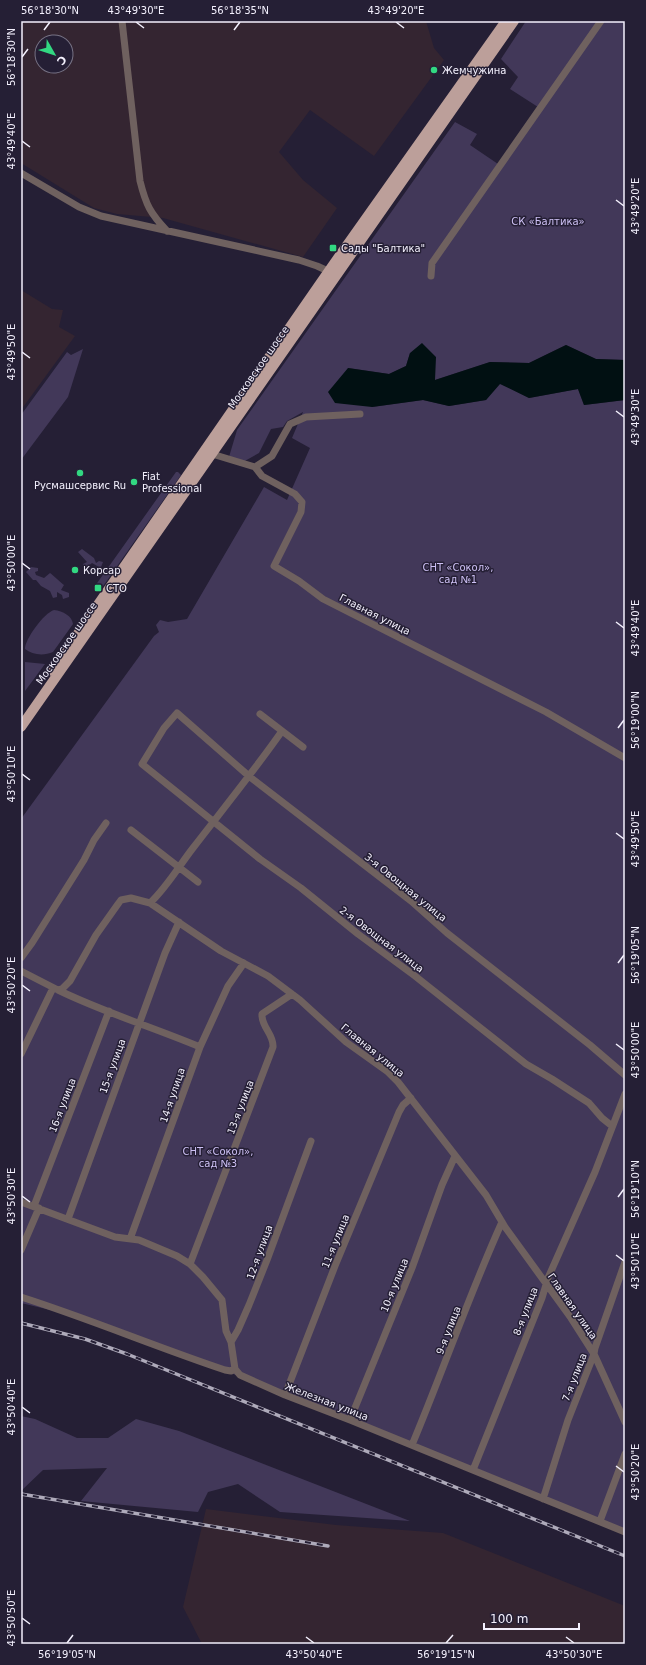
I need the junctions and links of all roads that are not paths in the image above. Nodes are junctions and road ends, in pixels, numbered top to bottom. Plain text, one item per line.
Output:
1 (122, 21) edge
2 (506, 21) edge
3 (514, 21) edge
4 (601, 21) edge
5 (21, 173) edge
6 (168, 232) junction
7 (332, 274) junction
8 (431, 276) dead end
9 (360, 414) dead end
10 (212, 454) junction
11 (255, 467) junction
12 (260, 714) dead end
13 (21, 716) edge
14 (21, 727) edge
15 (282, 731) junction
16 (303, 747) dead end
17 (625, 758) edge
18 (142, 764) joint
19 (250, 777) junction
20 (214, 822) junction
21 (106, 823) dead end
22 (131, 830) dead end
23 (179, 867) junction
24 (198, 882) dead end
25 (150, 903) junction
26 (179, 922) junction
27 (21, 958) edge
28 (244, 963) junction
29 (21, 971) edge
30 (56, 989) junction
31 (292, 994) junction
32 (109, 1011) junction
33 (139, 1022) junction
34 (23, 1045) edge
35 (200, 1047) junction
36 (21, 1054) edge
37 (625, 1075) edge
38 (625, 1094) edge
39 (411, 1098) junction
40 (612, 1126) junction
41 (311, 1141) dead end
42 (455, 1156) junction
43 (21, 1202) edge
44 (37, 1207) junction
45 (68, 1219) junction
46 (502, 1222) junction
47 (130, 1239) junction
48 (21, 1250) edge
49 (625, 1262) edge
50 (190, 1264) junction
51 (546, 1284) junction
52 (21, 1297) edge
53 (231, 1342) junction
54 (594, 1354) junction
55 (235, 1369) junction
56 (285, 1396) junction
57 (350, 1420) junction
58 (625, 1422) edge
59 (412, 1445) junction
60 (625, 1454) edge
61 (473, 1470) junction
62 (543, 1499) junction
63 (600, 1521) junction
64 (625, 1532) edge

1 - 6 street
2 - 7 main road, Московское шоссе
3 - 7 main road, Московское шоссе
4 - 8 street
5 - 6 street
6 - 7 street
7 - 10 main road, Московское шоссе
7 - 13 main road, Московское шоссе
9 - 11 street
10 - 11 street, Главная улица
10 - 14 main road, Московское шоссе
11 - 17 street, Главная улица
12 - 15 street
15 - 16 street
15 - 19 street
18 - 19 street, 3-я Овощная улица
18 - 20 street, 2-я Овощная улица
19 - 20 street
19 - 37 street, 3-я Овощная улица
20 - 23 street
20 - 40 street, 2-я Овощная улица
21 - 27 street
22 - 23 street
23 - 24 street
23 - 25 street
25 - 26 street, Главная улица
25 - 30 street, Главная улица
26 - 28 street, Главная улица
26 - 33 street, 15-я улица
28 - 31 street, Главная улица
28 - 35 street, 14-я улица
29 - 30 street
30 - 32 street
30 - 34 street
31 - 39 street, Главная улица
31 - 50 street, 13-я улица
32 - 33 street
32 - 44 street, 16-я улица
33 - 35 street
33 - 45 street, 15-я улица
34 - 36 street
35 - 47 street, 14-я улица
38 - 40 street, 8-я улица
39 - 42 street, Главная улица
39 - 56 street, 11-я улица
40 - 51 street, 8-я улица
41 - 53 street, 12-я улица
42 - 46 street, Главная улица
42 - 57 street, 10-я улица
43 - 44 street
44 - 45 street
44 - 48 street, 16-я улица
45 - 47 street
46 - 51 street, Главная улица
46 - 59 street, 9-я улица
47 - 50 street
49 - 54 street, 7-я улица
50 - 53 street
51 - 54 street, Главная улица
51 - 61 street, 8-я улица
52 - 55 street, Железная улица
53 - 55 street
54 - 58 street, Главная улица
54 - 62 street, 7-я улица
55 - 56 street, Железная улица
56 - 57 street, Железная улица
57 - 59 street, Железная улица
59 - 61 street, Железная улица
60 - 63 street
61 - 62 street, Железная улица
62 - 63 street, Железная улица
63 - 64 street, Железная улица

